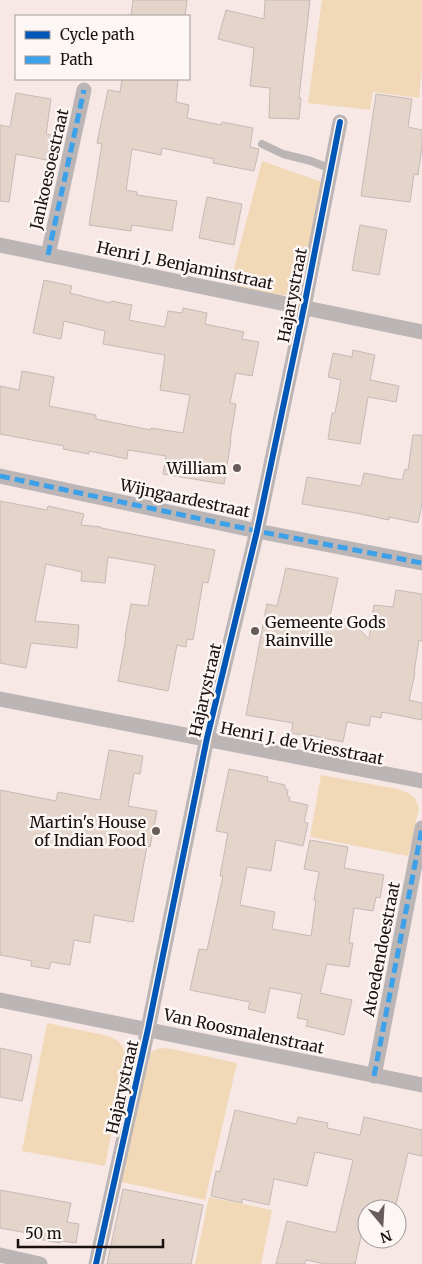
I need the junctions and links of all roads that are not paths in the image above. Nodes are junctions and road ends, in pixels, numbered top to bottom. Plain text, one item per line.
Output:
1 (84, 90) dead end
2 (340, 122) dead end
3 (262, 144) dead end
4 (331, 169) junction
5 (0, 245) edge
6 (48, 255) junction
7 (304, 307) junction
8 (422, 332) edge
9 (0, 476) edge
10 (257, 531) junction
11 (422, 563) edge
12 (0, 699) edge
13 (207, 738) junction
14 (422, 781) edge
15 (422, 828) edge
16 (0, 1000) edge
17 (148, 1029) junction
18 (374, 1076) junction
19 (422, 1085) edge
20 (0, 1255) edge
21 (40, 1264) edge
22 (96, 1264) edge

1 - 6 street, Jankoesoestraat
2 - 4 street, Hajarystraat
3 - 4 lane
4 - 7 street, Hajarystraat
5 - 6 street, Henri J. Benjaminstraat
6 - 7 street, Henri J. Benjaminstraat
7 - 8 street, Henri J. Benjaminstraat
7 - 10 street, Hajarystraat
9 - 10 street, Wijngaardestraat
10 - 11 street, Wijngaardestraat
10 - 13 street, Hajarystraat
12 - 13 street, Henri J. de Vriesstraat
13 - 14 street, Henri J. de Vriesstraat
13 - 17 street, Hajarystraat
15 - 18 street, Atoedendoestraat
16 - 17 street, Van Roosmalenstraat
17 - 18 street, Van Roosmalenstraat
17 - 22 street, Hajarystraat
18 - 19 street, Van Roosmalenstraat
20 - 21 street

